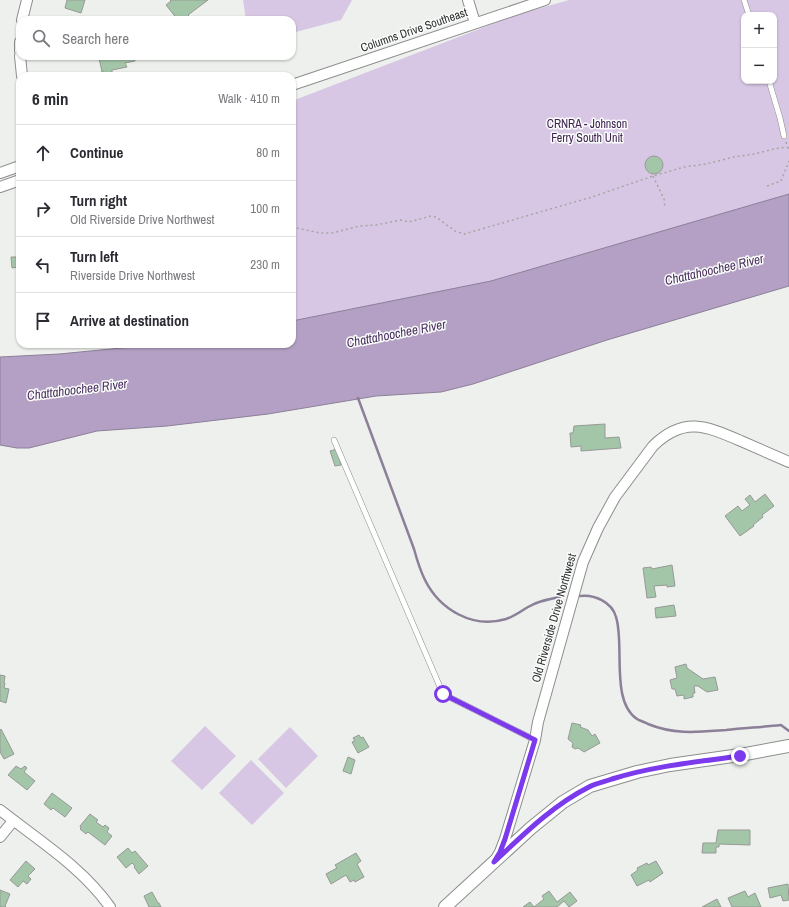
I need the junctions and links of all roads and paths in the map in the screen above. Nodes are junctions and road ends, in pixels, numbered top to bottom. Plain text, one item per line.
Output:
1 (27, 0) edge
2 (468, 0) edge
3 (545, 0) edge
4 (744, 0) edge
5 (748, 12) edge
6 (23, 16) edge
7 (475, 23) junction
8 (20, 60) edge
9 (22, 72) edge
10 (296, 84) edge
11 (770, 84) edge
12 (784, 136) joint
13 (787, 147) junction
14 (789, 151) edge
15 (789, 161) edge
16 (16, 167) edge
17 (0, 173) edge
18 (653, 176) junction
19 (16, 181) edge
20 (767, 186) dead end
21 (0, 187) edge
22 (665, 208) dead end
23 (296, 228) edge
24 (334, 440) dead end
25 (789, 462) edge
26 (535, 740) junction
27 (789, 746) edge
28 (0, 810) edge
29 (13, 821) junction
30 (0, 837) edge
31 (494, 862) junction
32 (110, 907) edge
33 (445, 907) edge

1 - 6 street
2 - 7 street
3 - 7 street, Columns Drive Southeast
4 - 5 lane
7 - 10 street, Columns Drive Southeast
8 - 9 street
11 - 12 lane
12 - 13 path
13 - 14 path
13 - 18 path
15 - 20 path
16 - 17 street
18 - 22 path
18 - 23 path
19 - 21 street
24 - 26 lane
25 - 26 street, Old Riverside Drive Northwest
26 - 31 street, Old Riverside Drive Northwest
27 - 31 street
28 - 29 street
29 - 30 street
29 - 32 street
31 - 33 street

